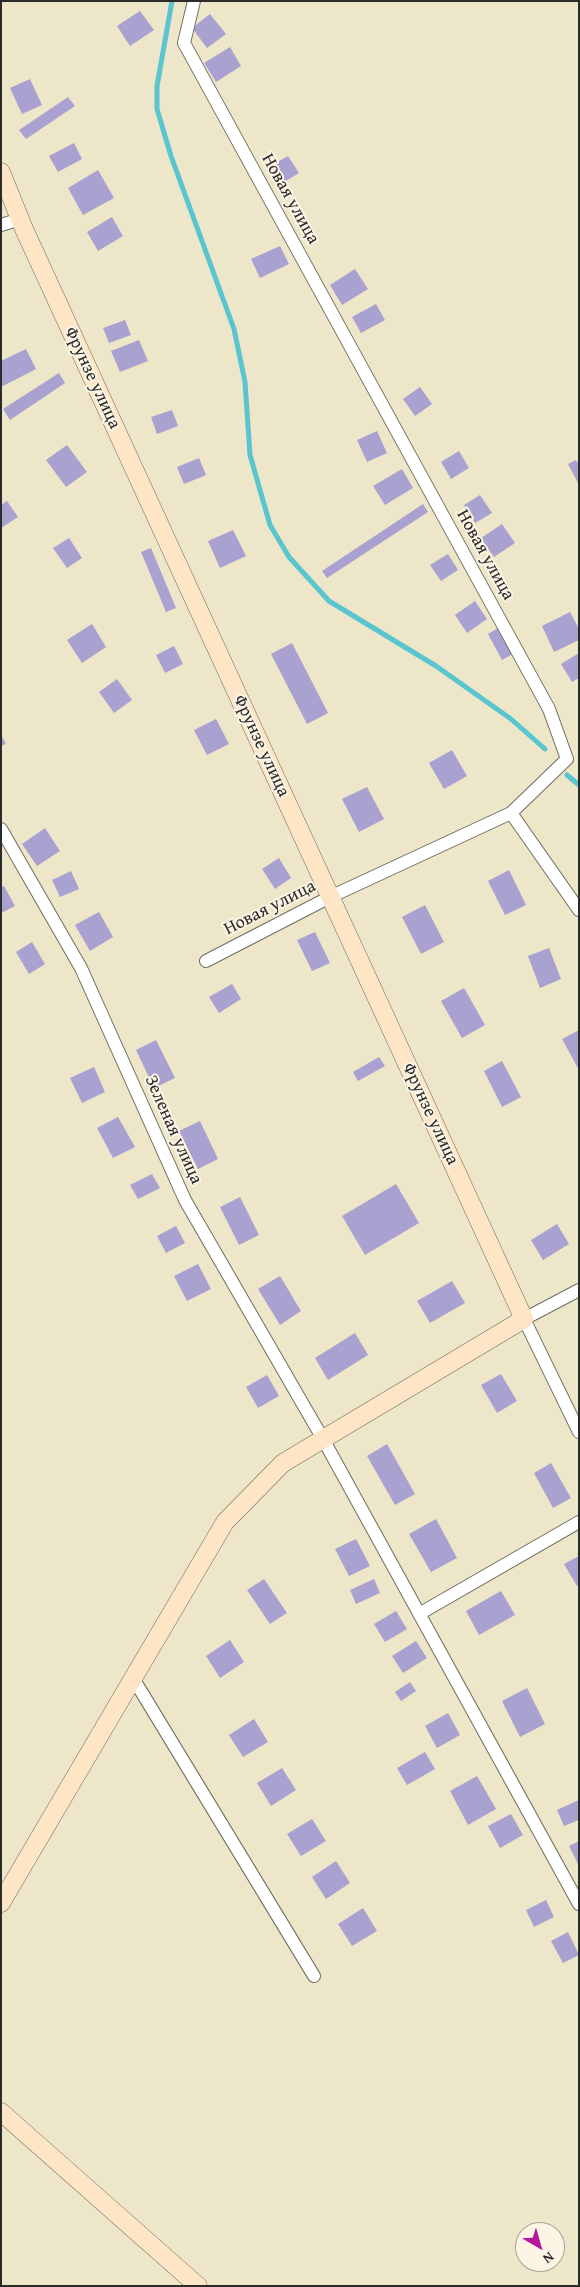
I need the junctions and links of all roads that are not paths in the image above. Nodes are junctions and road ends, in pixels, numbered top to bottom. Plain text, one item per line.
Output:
1 (194, 1) edge
2 (1, 172) edge
3 (20, 220) junction
4 (1, 225) edge
5 (511, 813) junction
6 (1, 829) edge
7 (330, 897) junction
8 (579, 910) edge
9 (206, 961) dead end
10 (579, 1290) edge
11 (524, 1319) junction
12 (579, 1432) edge
13 (323, 1439) junction
14 (579, 1522) edge
15 (419, 1614) junction
16 (133, 1678) junction
17 (1, 1903) edge
18 (579, 1904) edge
19 (314, 1976) dead end
20 (1, 2112) edge
21 (198, 2286) edge

1 - 5 street, Новая улица
2 - 3 street, Фрунзе улица
3 - 4 street
3 - 7 street, Фрунзе улица
5 - 7 street, Новая улица
5 - 8 street
6 - 13 street, Зеленая улица
7 - 9 street, Новая улица
7 - 11 street, Фрунзе улица
10 - 11 street
11 - 12 street
11 - 13 street
13 - 15 street, Зеленая улица
13 - 16 street
14 - 15 street
15 - 18 street, Зеленая улица
16 - 17 street
16 - 19 street
20 - 21 street

